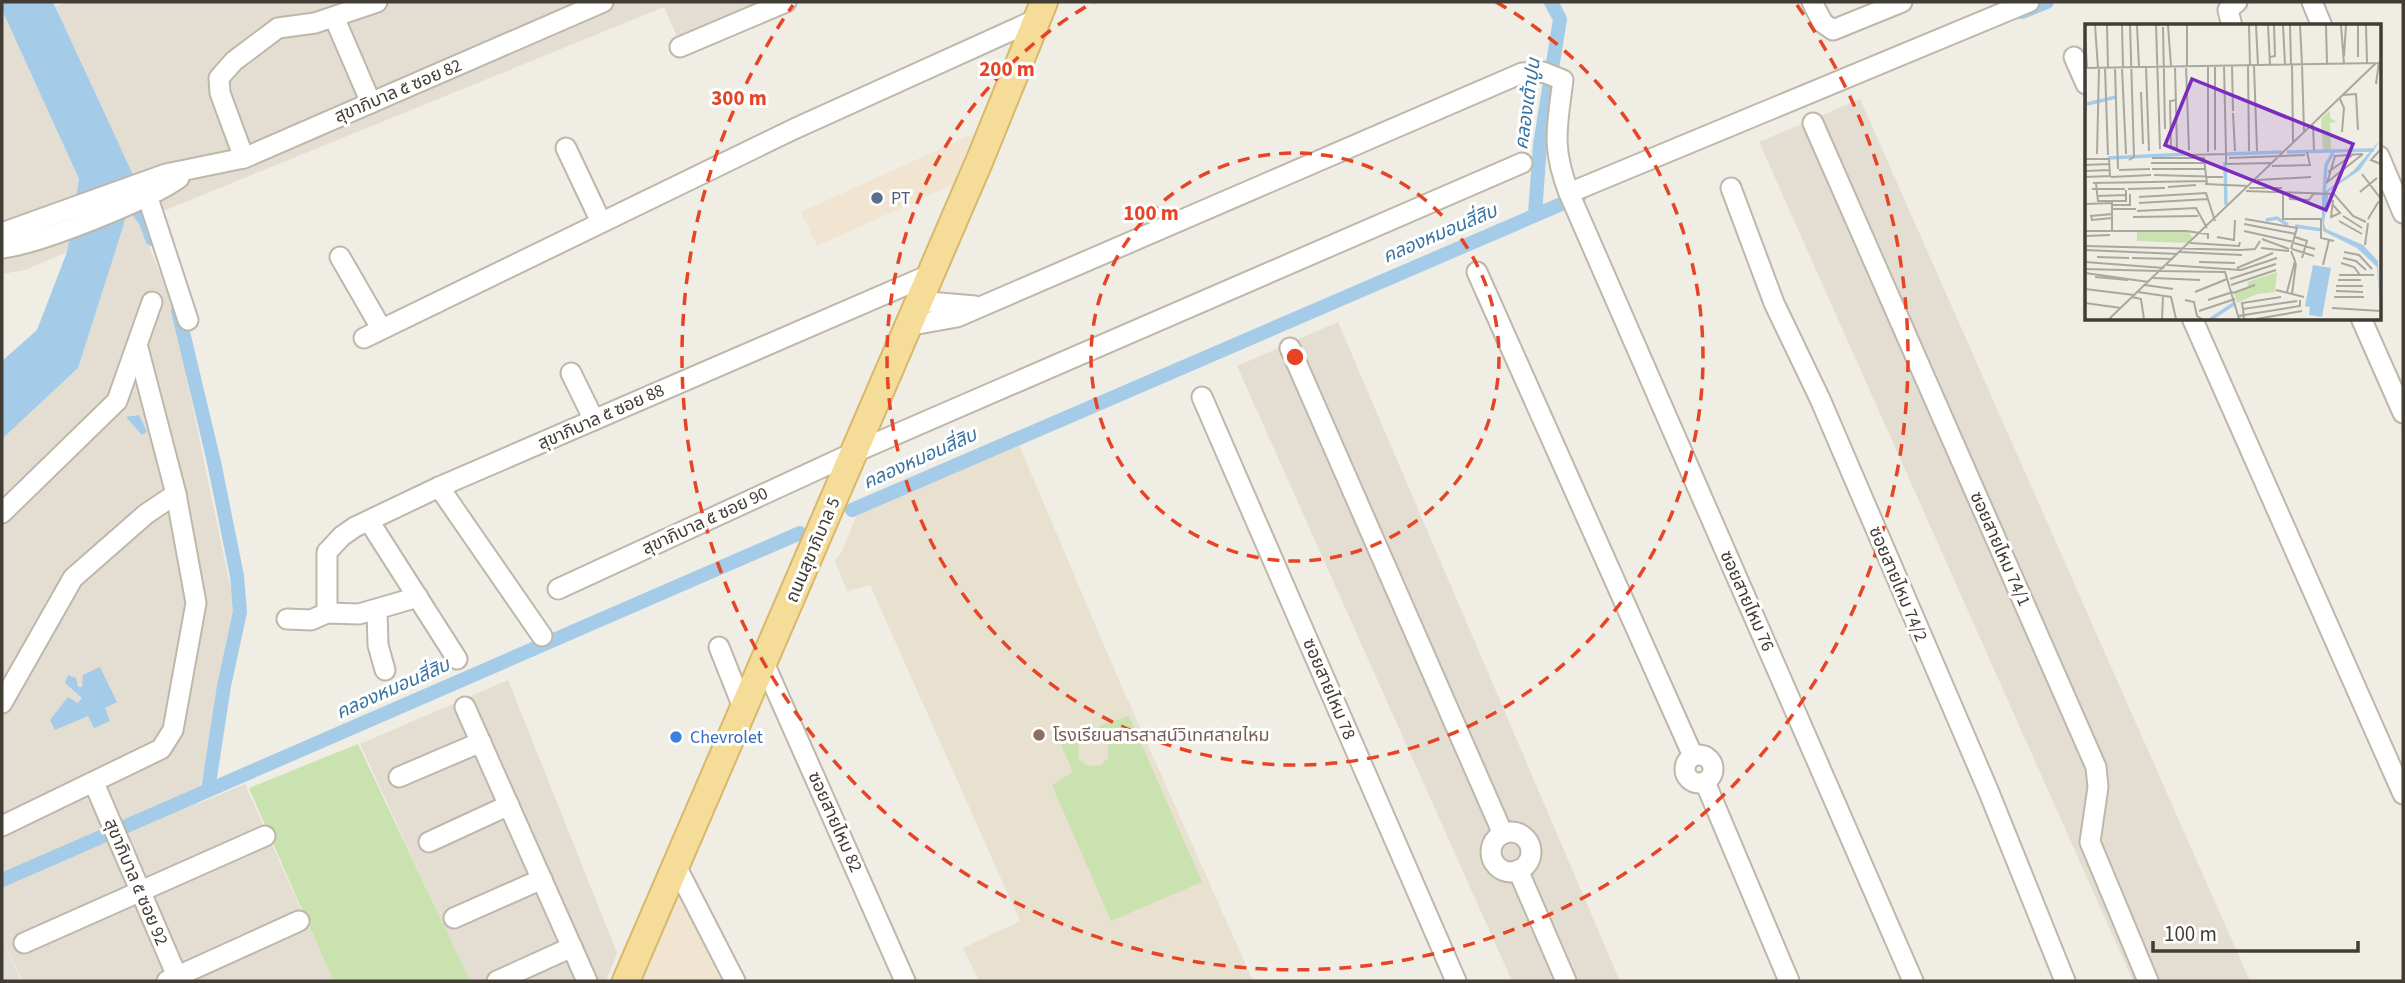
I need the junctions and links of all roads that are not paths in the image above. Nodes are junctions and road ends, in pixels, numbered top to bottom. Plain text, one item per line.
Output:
1 (377, 2) edge
2 (603, 2) edge
3 (786, 2) edge
4 (1812, 2) edge
5 (1902, 2) edge
6 (2029, 2) edge
7 (2312, 2) edge
8 (566, 10) edge
9 (1041, 10) edge
10 (334, 17) junction
11 (2321, 24) edge
12 (680, 47) dead end
13 (2074, 57) dead end
14 (2085, 80) edge
15 (371, 103) junction
16 (1813, 123) dead end
17 (566, 148) dead end
18 (244, 158) junction
19 (2380, 158) edge
20 (1522, 163) dead end
21 (1731, 188) dead end
22 (144, 191) junction
23 (1570, 195) junction
24 (2403, 213) edge
25 (601, 222) junction
26 (41, 229) junction
27 (2, 233) edge
28 (2, 248) edge
29 (340, 257) dead end
30 (1477, 272) dead end
31 (929, 275) junction
32 (917, 301) junction
33 (152, 302) dead end
34 (979, 305) junction
35 (188, 320) dead end
36 (2193, 320) edge
37 (2362, 320) edge
38 (907, 326) junction
39 (381, 328) junction
40 (364, 338) dead end
41 (138, 348) junction
42 (1290, 348) dead end
43 (572, 373) dead end
44 (1202, 397) dead end
45 (149, 400) junction
46 (117, 401) junction
47 (2403, 413) edge
48 (594, 420) junction
49 (853, 453) junction
50 (439, 487) junction
51 (176, 494) junction
52 (2, 513) edge
53 (369, 521) junction
54 (558, 589) dead end
55 (418, 597) junction
56 (377, 611) junction
57 (327, 613) junction
58 (287, 619) dead end
59 (542, 636) dead end
60 (719, 647) dead end
61 (457, 659) dead end
62 (764, 663) junction
63 (385, 670) dead end
64 (2, 703) edge
65 (465, 707) dead end
66 (744, 710) junction
67 (481, 742) junction
68 (399, 777) dead end
69 (94, 783) junction
70 (2403, 794) edge
71 (509, 805) junction
72 (2, 826) edge
73 (265, 836) dead end
74 (429, 842) dead end
75 (676, 866) junction
76 (542, 879) junction
77 (140, 891) junction
78 (454, 918) dead end
79 (299, 921) dead end
80 (24, 943) dead end
81 (572, 947) junction
82 (174, 980) edge
83 (497, 981) edge
84 (587, 981) edge
85 (626, 981) edge
86 (735, 981) edge
87 (905, 981) edge
88 (1456, 981) edge
89 (1566, 981) edge
90 (1789, 981) edge
91 (1913, 981) edge
92 (2065, 981) edge
93 (2148, 981) edge

1 - 10 street
2 - 8 street, สุขาภิบาล ๕ ซอย 82
3 - 12 street
4 - 5 street
6 - 23 street
7 - 11 street
8 - 15 street, สุขาภิบาล ๕ ซอย 82
9 - 25 street
9 - 31 main road, ถนนสุขาภิบาล 5
10 - 15 street
10 - 18 street
13 - 14 street
15 - 18 street, สุขาภิบาล ๕ ซอย 82
16 - 93 street, ซอยสายไหม 74/1
17 - 25 street
18 - 22 street, สุขาภิบาล ๕ ซอย 82
19 - 24 street
20 - 49 street, สุขาภิบาล ๕ ซอย 90
21 - 92 street, ซอยสายไหม 74/2
22 - 26 street, สุขาภิบาล ๕ ซอย 82
22 - 35 street
23 - 34 street, ซอยสายไหม 76
23 - 91 street, ซอยสายไหม 76
25 - 39 street
26 - 27 street, สุขาภิบาล ๕ ซอย 82
26 - 28 street, สุขาภิบาล ๕ ซอย 82
29 - 39 street
30 - 90 street
31 - 32 main road, ถนนสุขาภิบาล 5
31 - 48 street, สุขาภิบาล ๕ ซอย 88
32 - 34 street
32 - 38 main road, ถนนสุขาภิบาล 5
33 - 41 street
34 - 38 street
36 - 70 street
37 - 47 street
38 - 49 main road, ถนนสุขาภิบาล 5
39 - 40 street
41 - 45 street
41 - 46 street
42 - 89 street
43 - 48 street
44 - 88 street, ซอยสายไหม 78
45 - 46 street
45 - 51 street
46 - 52 street
48 - 50 street, สุขาภิบาล ๕ ซอย 88
49 - 54 street, สุขาภิบาล ๕ ซอย 90
49 - 62 main road, ถนนสุขาภิบาล 5
50 - 53 street, สุขาภิบาล ๕ ซอย 88
50 - 59 street
51 - 64 street
51 - 69 street
53 - 55 street
53 - 57 street, สุขาภิบาล ๕ ซอย 88
55 - 56 street
55 - 61 street
56 - 57 street
56 - 63 street
57 - 58 street
60 - 66 street
62 - 66 main road, ถนนสุขาภิบาล 5
62 - 87 street, ซอยสายไหม 82
65 - 67 street
66 - 75 main road, ถนนสุขาภิบาล 5
67 - 68 street
67 - 71 street
69 - 72 street
69 - 77 street, สุขาภิบาล ๕ ซอย 92
71 - 74 street
71 - 76 street
73 - 77 street
75 - 85 main road, ถนนสุขาภิบาล 5
75 - 86 street
76 - 78 street
76 - 81 street
77 - 80 street
77 - 82 street, สุขาภิบาล ๕ ซอย 92
79 - 82 street
81 - 83 street
81 - 84 street

